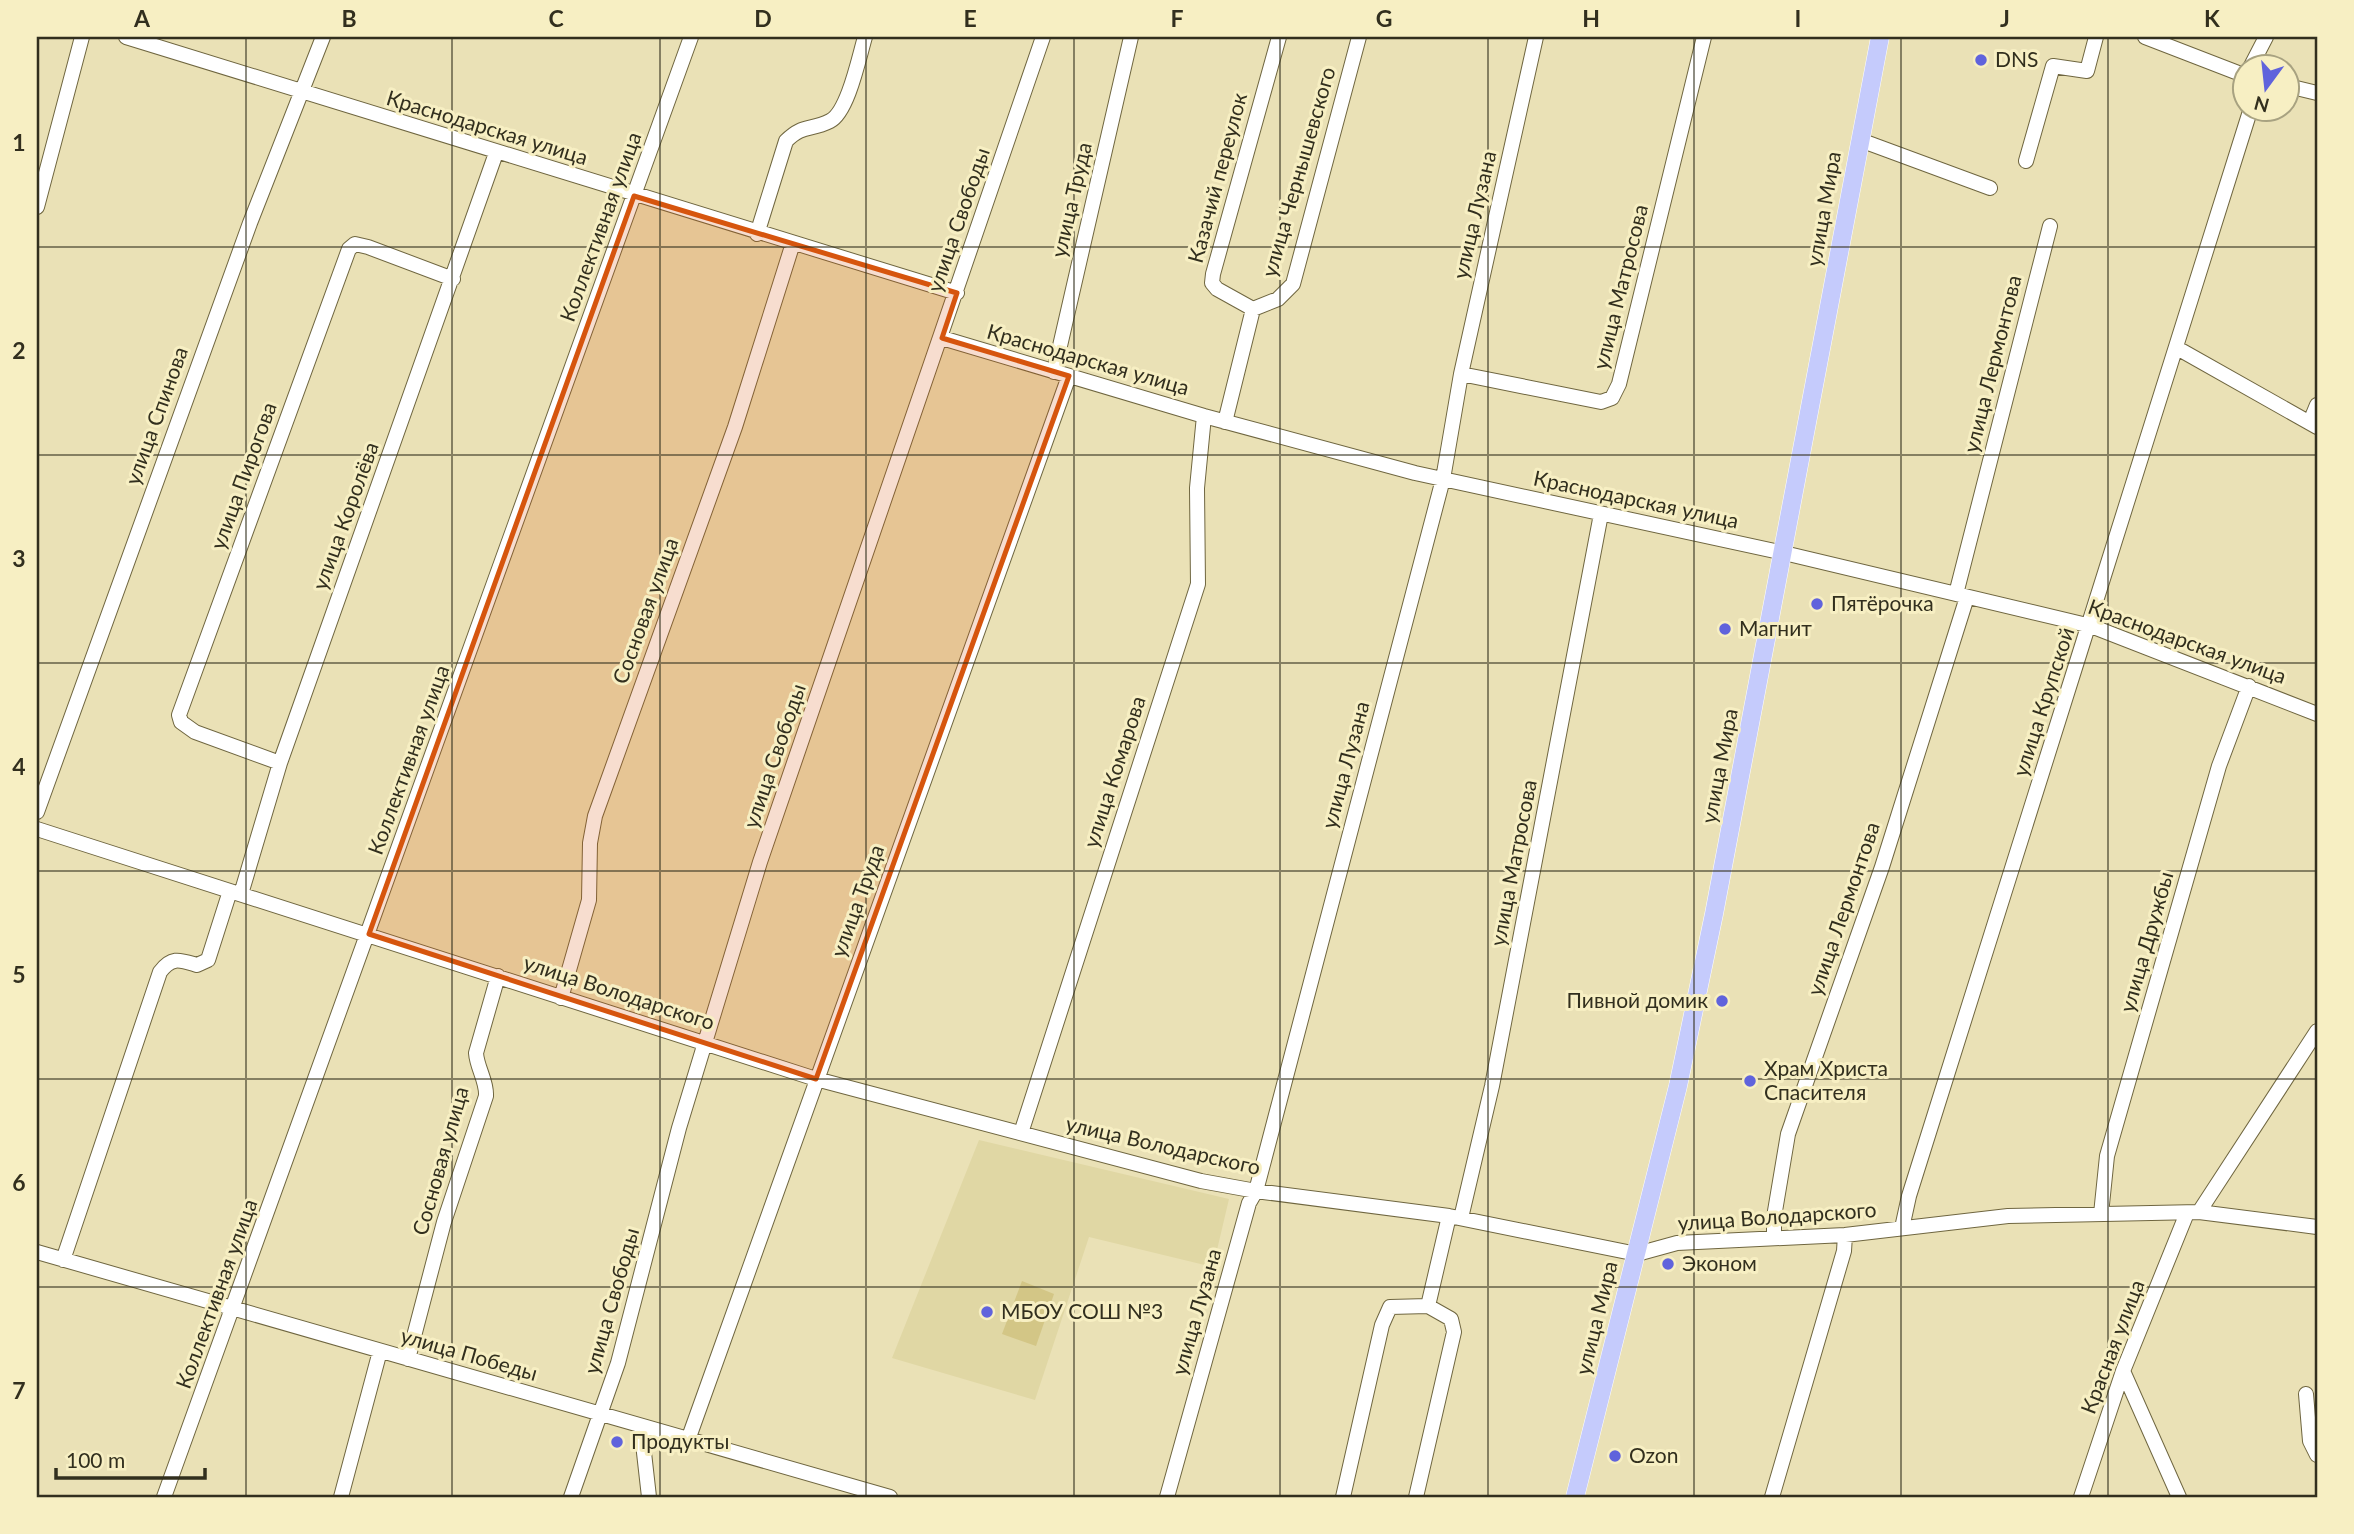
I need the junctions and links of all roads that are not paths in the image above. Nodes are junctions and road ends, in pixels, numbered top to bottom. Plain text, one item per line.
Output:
1 (82, 37) edge
2 (126, 37) edge
3 (323, 37) edge
4 (691, 37) edge
5 (865, 37) edge
6 (1043, 37) edge
7 (1131, 37) edge
8 (1279, 37) edge
9 (1359, 37) edge
10 (1536, 37) edge
11 (1704, 37) edge
12 (1880, 37) edge
13 (2096, 37) edge
14 (2145, 37) edge
15 (2232, 71) edge
16 (302, 92) junction
17 (2247, 122) edge
18 (1860, 140) junction
19 (496, 153) junction
20 (2026, 161) dead end
21 (1990, 188) dead end
22 (634, 196) junction
23 (37, 207) edge
24 (2050, 226) dead end
25 (757, 234) junction
26 (793, 243) junction
27 (453, 279) junction
28 (957, 293) junction
29 (1253, 309) junction
30 (942, 338) junction
31 (2177, 348) junction
32 (1054, 372) junction
33 (1461, 374) junction
34 (1069, 376) junction
35 (2317, 405) edge
36 (1204, 416) junction
37 (1225, 422) junction
38 (2314, 425) edge
39 (1443, 479) junction
40 (1601, 514) junction
41 (1784, 553) junction
42 (1961, 595) junction
43 (2091, 626) junction
44 (2249, 686) junction
45 (2317, 713) edge
46 (280, 763) junction
47 (37, 812) edge
48 (37, 829) edge
49 (235, 893) junction
50 (369, 934) junction
51 (498, 976) junction
52 (561, 998) junction
53 (2317, 1031) edge
54 (704, 1042) junction
55 (816, 1079) junction
56 (1021, 1133) junction
57 (1256, 1191) junction
58 (2193, 1213) junction
59 (2101, 1214) junction
60 (1455, 1217) junction
61 (2317, 1227) edge
62 (1902, 1228) junction
63 (1846, 1235) junction
64 (1774, 1238) junction
65 (37, 1252) edge
66 (1637, 1254) junction
67 (63, 1260) junction
68 (1427, 1306) junction
69 (233, 1310) junction
70 (380, 1352) junction
71 (408, 1359) junction
72 (2123, 1371) junction
73 (2306, 1394) dead end
74 (599, 1415) junction
75 (641, 1426) junction
76 (688, 1440) junction
77 (2317, 1455) edge
78 (164, 1497) edge
79 (341, 1497) edge
80 (571, 1497) edge
81 (649, 1497) edge
82 (890, 1497) edge
83 (1167, 1497) edge
84 (1343, 1497) edge
85 (1416, 1497) edge
86 (1575, 1497) edge
87 (1772, 1497) edge
88 (2081, 1497) edge
89 (2179, 1497) edge

1 - 23 street
2 - 16 street, Краснодарская улица
3 - 16 street, улица Спинова
4 - 22 street, Коллективная улица
5 - 25 street
6 - 28 street, улица Свободы
7 - 32 street, улица Труда
8 - 29 street, Казачий переулок
9 - 29 street, улица Чернышевского
10 - 33 street, улица Лузана
11 - 33 street, улица Матросова
12 - 18 main road, улица Мира
13 - 20 street
14 - 15 street
16 - 19 street, Краснодарская улица
16 - 47 street, улица Спинова
17 - 31 street, улица Крупской
18 - 21 street
18 - 41 main road, улица Мира
19 - 22 street, Краснодарская улица
19 - 27 street, улица Королёва
22 - 25 street, Краснодарская улица
22 - 50 street, Коллективная улица
24 - 42 street, улица Лермонтова
25 - 26 street, Краснодарская улица
26 - 28 street, Краснодарская улица
26 - 52 street, Сосновая улица
27 - 46 street, улица Королёва
27 - 46 street, улица Пирогова
28 - 30 street, улица Свободы
29 - 37 street
30 - 32 street, Краснодарская улица
30 - 54 street, улица Свободы
31 - 38 street
31 - 43 street, улица Крупской
32 - 34 street, Краснодарская улица
33 - 39 street, улица Лузана
34 - 36 street, Краснодарская улица
34 - 55 street, улица Труда
35 - 38 street
36 - 37 street, Краснодарская улица
36 - 56 street, улица Комарова
37 - 39 street, Краснодарская улица
39 - 40 street, Краснодарская улица
39 - 57 street, улица Лузана
40 - 41 street, Краснодарская улица
40 - 60 street, улица Матросова
41 - 42 street, Краснодарская улица
41 - 66 main road, улица Мира
42 - 43 street, Краснодарская улица
42 - 64 street, улица Лермонтова
43 - 44 street, Краснодарская улица
43 - 62 street, улица Крупской
44 - 45 street, Краснодарская улица
44 - 59 street, улица Дружбы
46 - 49 street, улица Королёва
48 - 49 street, улица Володарского
49 - 50 street, улица Володарского
49 - 67 street, улица Королёва
50 - 51 street, улица Володарского
50 - 69 street, Коллективная улица
51 - 52 street, улица Володарского
51 - 71 street, Сосновая улица
52 - 54 street, улица Володарского
53 - 58 street, Красная улица
54 - 55 street, улица Володарского
54 - 74 street, улица Свободы
55 - 56 street, улица Володарского
55 - 76 street, улица Труда
56 - 57 street, улица Володарского
57 - 60 street, улица Володарского
57 - 83 street, улица Лузана
58 - 59 street, улица Володарского
58 - 61 street, улица Володарского
58 - 72 street, Красная улица
59 - 62 street, улица Володарского
60 - 66 street, улица Володарского
60 - 68 street, улица Матросова
62 - 63 street, улица Володарского
63 - 64 street, улица Володарского
63 - 87 street
64 - 66 street, улица Володарского
65 - 67 street, улица Победы
66 - 86 main road, улица Мира
67 - 69 street, улица Победы
68 - 84 street
68 - 85 street
69 - 70 street, улица Победы
69 - 78 street, Коллективная улица
70 - 71 street, улица Победы
70 - 79 street
71 - 74 street, улица Победы
72 - 88 street, Красная улица
72 - 89 street
73 - 77 street
74 - 75 street, улица Победы
74 - 80 street, улица Свободы
75 - 76 street, улица Победы
75 - 81 street
76 - 82 street, улица Победы

